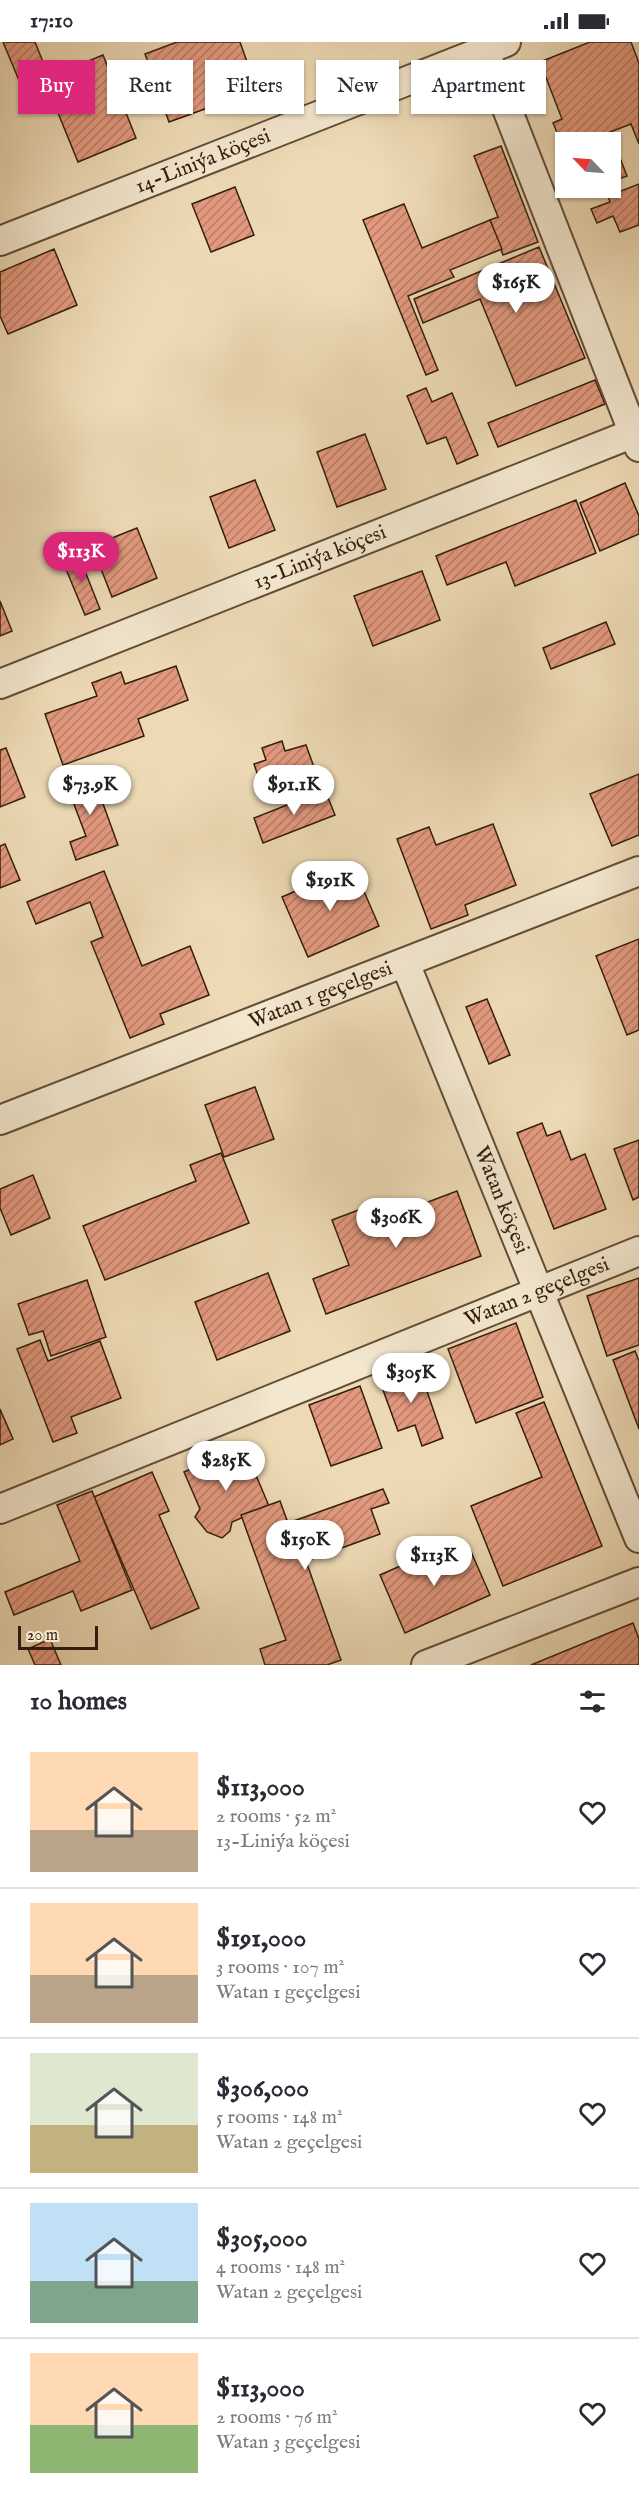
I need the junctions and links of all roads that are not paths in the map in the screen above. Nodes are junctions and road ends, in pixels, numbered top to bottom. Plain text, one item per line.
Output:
1 (491, 45) edge
2 (0, 241) edge
3 (637, 437) edge
4 (0, 684) edge
5 (639, 871) edge
6 (405, 963) junction
7 (0, 1120) edge
8 (639, 1251) edge
9 (540, 1290) junction
10 (0, 1509) edge
11 (639, 1538) edge
12 (639, 1582) edge
13 (426, 1665) edge

1 - 2 street, 14-Liniýa köçesi
1 - 3 street
3 - 4 street, 13-Liniýa köçesi
5 - 6 street, Watan 1 geçelgesi
6 - 7 street, Watan 1 geçelgesi
6 - 9 street, Watan köçesi
8 - 9 street, Watan 2 geçelgesi
9 - 10 street, Watan 2 geçelgesi
9 - 11 street, Watan köçesi
12 - 13 street

